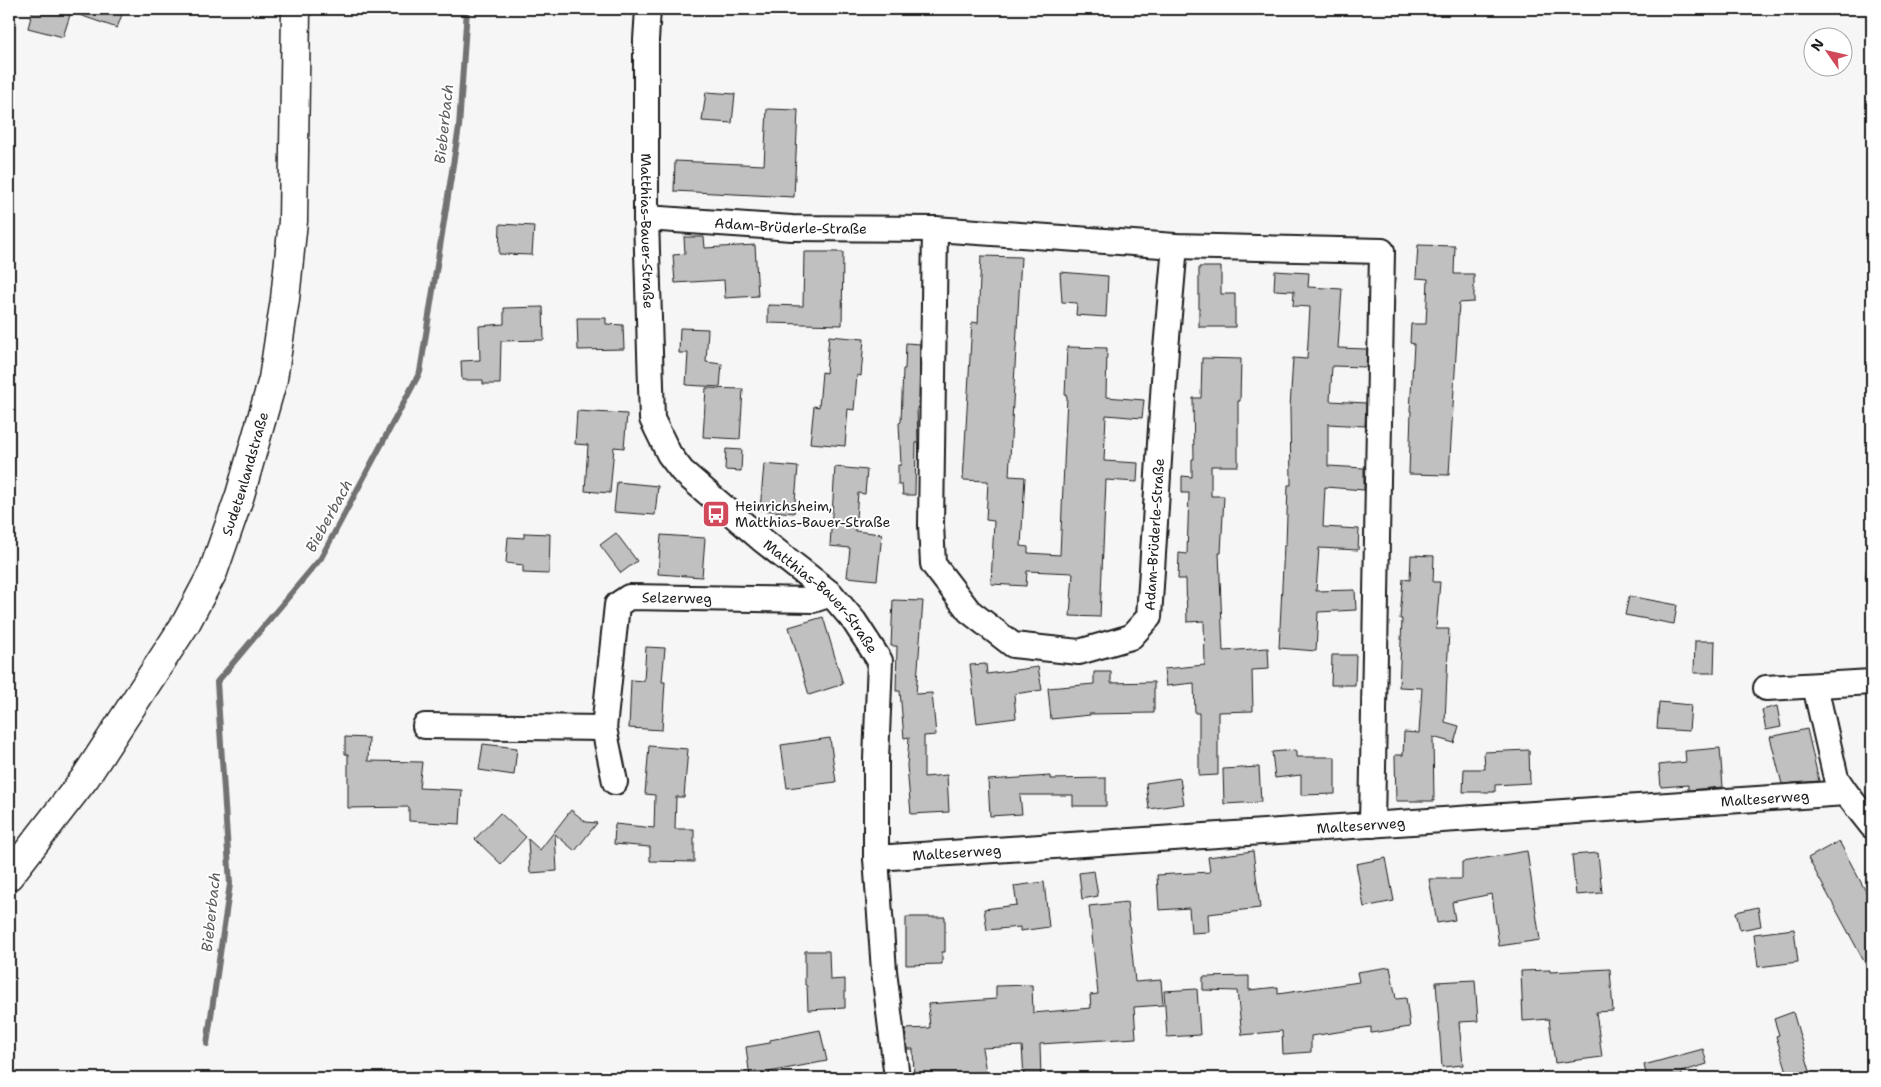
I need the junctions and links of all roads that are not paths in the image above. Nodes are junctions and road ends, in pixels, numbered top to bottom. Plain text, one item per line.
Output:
1 (296, 9) edge
2 (648, 9) edge
3 (646, 218) junction
4 (935, 229) junction
5 (1175, 246) junction
6 (831, 594) junction
7 (1872, 682) edge
8 (1815, 686) junction
9 (1766, 688) dead end
10 (425, 726) dead end
11 (604, 728) junction
12 (615, 782) dead end
13 (1846, 794) junction
14 (1372, 824) junction
15 (1872, 826) edge
16 (876, 858) junction
17 (9, 876) edge
18 (897, 1078) edge

1 - 17 street, Sudetenlandstraße
2 - 3 street, Matthias-Bauer-Straße
3 - 4 street, Adam-Brüderle-Straße
3 - 6 street, Matthias-Bauer-Straße
4 - 5 street, Adam-Brüderle-Straße
4 - 5 street, Adam-Brüderle-Straße
5 - 14 street, Adam-Brüderle-Straße
6 - 11 street, Selzerweg
6 - 16 street, Matthias-Bauer-Straße
7 - 8 street
8 - 9 street
8 - 13 street
10 - 11 street
11 - 12 street, Selzerweg
13 - 14 street, Malteserweg
13 - 15 street
14 - 16 street, Malteserweg
16 - 18 street, Matthias-Bauer-Straße

